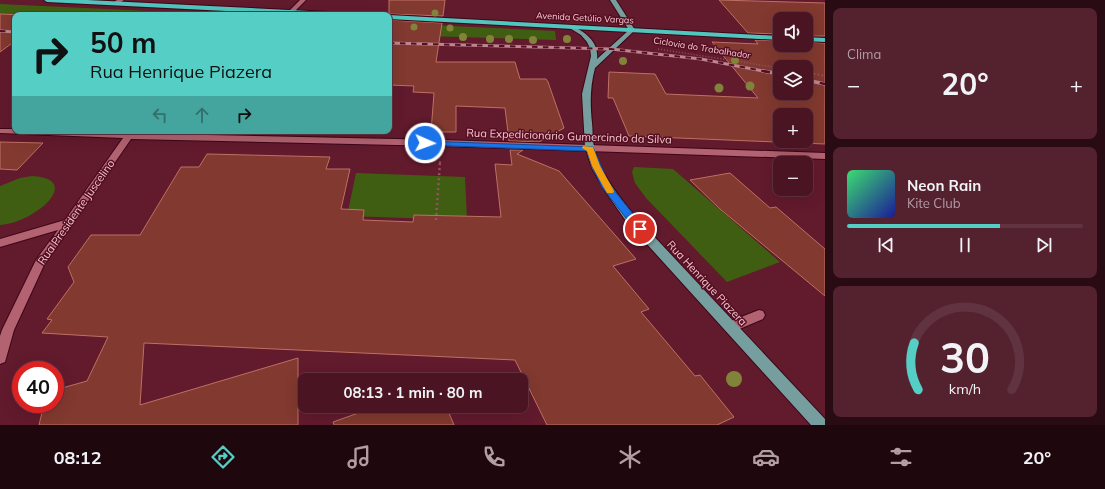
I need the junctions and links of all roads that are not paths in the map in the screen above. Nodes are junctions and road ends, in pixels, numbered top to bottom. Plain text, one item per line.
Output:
1 (47, 0) edge
2 (303, 0) edge
3 (613, 0) edge
4 (118, 2) edge
5 (291, 12) joint
6 (392, 17) edge
7 (571, 27) junction
8 (632, 30) junction
9 (773, 38) edge
10 (813, 39) edge
11 (825, 40) edge
12 (592, 67) junction
13 (0, 131) edge
14 (12, 131) edge
15 (77, 134) edge
16 (129, 136) junction
17 (590, 148) junction
18 (825, 156) edge
19 (67, 223) junction
20 (0, 243) edge
21 (759, 314) dead end
22 (730, 327) junction
23 (0, 358) edge
24 (821, 425) edge

1 - 4 highway
2 - 5 street
3 - 8 main road
4 - 5 highway
6 - 7 highway, Avenida Getúlio Vargas
7 - 8 highway, Avenida Getúlio Vargas
7 - 12 main road, Rua Henrique Piazera
8 - 9 highway, Avenida Getúlio Vargas
8 - 12 main road
10 - 11 highway
12 - 17 main road, Rua Henrique Piazera
13 - 14 street, Rua Expedicionário Gumercindo da Silva
15 - 16 street, Rua Expedicionário Gumercindo da Silva
16 - 17 street, Rua Expedicionário Gumercindo da Silva
16 - 19 street, Rua Presidente Juscelino
17 - 18 street, Rua Expedicionário Gumercindo da Silva
17 - 22 main road, Rua Henrique Piazera
19 - 20 street
19 - 23 street, Rua Presidente Juscelino
21 - 22 street
22 - 24 main road, Rua Henrique Piazera

